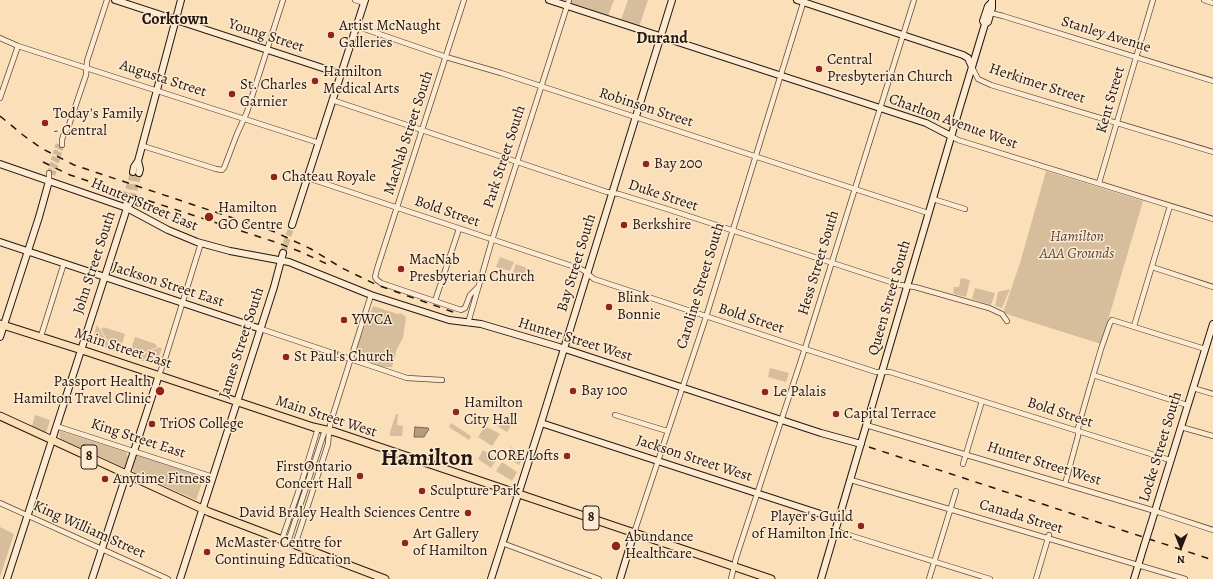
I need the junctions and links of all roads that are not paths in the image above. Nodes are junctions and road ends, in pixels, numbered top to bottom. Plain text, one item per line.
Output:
1 (107, 0) edge
2 (115, 0) edge
3 (181, 0) edge
4 (284, 0) edge
5 (355, 0) edge
6 (464, 0) edge
7 (549, 0) edge
8 (672, 0) edge
9 (914, 0) edge
10 (1153, 0) edge
11 (1204, 0) edge
12 (364, 1) edge
13 (801, 1) edge
14 (992, 2) edge
15 (568, 3) edge
16 (1213, 3) edge
17 (991, 13) junction
18 (175, 20) junction
19 (985, 24) junction
20 (356, 26) junction
21 (904, 35) junction
22 (661, 37) junction
23 (0, 38) edge
24 (18, 46) junction
25 (268, 49) junction
26 (446, 57) junction
27 (1136, 57) junction
28 (972, 67) junction
29 (86, 68) junction
30 (341, 74) junction
31 (781, 75) junction
32 (1213, 81) edge
33 (541, 86) junction
34 (157, 90) junction
35 (0, 98) edge
36 (332, 100) junction
37 (880, 109) junction
38 (636, 117) junction
39 (243, 118) junction
40 (1117, 123) junction
41 (422, 131) junction
42 (951, 136) junction
43 (61, 143) tunnel mouth
44 (319, 143) junction
45 (142, 146) junction
46 (1213, 152) edge
47 (756, 156) junction
48 (517, 162) junction
49 (0, 164) edge
50 (136, 173) tunnel mouth
51 (51, 174) tunnel mouth
52 (308, 178) junction
53 (49, 181) junction
54 (1099, 183) junction
55 (855, 189) junction
56 (612, 193) junction
57 (129, 199) tunnel mouth
58 (933, 199) junction
59 (1170, 206) junction
60 (397, 207) junction
61 (127, 208) junction
62 (966, 209) dead end
63 (928, 213) junction
64 (1213, 219) edge
65 (292, 225) tunnel mouth
66 (459, 229) junction
67 (732, 231) junction
68 (492, 240) junction
69 (0, 242) edge
70 (201, 244) junction
71 (28, 252) junction
72 (283, 253) tunnel mouth
73 (281, 260) junction
74 (64, 263) junction
75 (832, 263) junction
76 (1152, 267) junction
77 (587, 273) junction
78 (104, 277) junction
79 (479, 286) junction
80 (907, 286) junction
81 (1213, 287) edge
82 (371, 294) junction
83 (435, 301) junction
84 (182, 303) junction
85 (706, 317) junction
86 (1007, 321) dead end
87 (468, 323) junction
88 (2, 324) edge
89 (1213, 324) edge
90 (1134, 326) junction
91 (261, 329) junction
92 (41, 336) junction
93 (0, 338) edge
94 (81, 349) junction
95 (564, 349) junction
96 (805, 349) junction
97 (1205, 349) junction
98 (351, 358) junction
99 (882, 372) junction
100 (158, 375) junction
101 (1093, 375) junction
102 (442, 380) dead end
103 (683, 387) junction
104 (1193, 388) junction
105 (1213, 394) edge
106 (982, 400) junction
107 (237, 401) junction
108 (1187, 405) junction
109 (615, 415) dead end
110 (0, 416) edge
111 (781, 420) junction
112 (541, 423) junction
113 (866, 425) junction
114 (56, 426) junction
115 (1180, 427) junction
116 (324, 429) junction
117 (668, 431) junction
118 (1078, 432) junction
119 (1213, 436) edge
120 (51, 440) junction
121 (861, 444) junction
122 (134, 451) junction
123 (966, 455) junction
124 (1170, 460) junction
125 (658, 461) junction
126 (963, 464) dead end
127 (126, 474) junction
128 (213, 477) junction
129 (851, 480) junction
130 (1064, 484) junction
131 (956, 491) dead end
132 (758, 493) junction
133 (518, 494) junction
134 (0, 503) edge
135 (202, 508) junction
136 (951, 509) junction
137 (1155, 511) junction
138 (27, 515) junction
139 (839, 520) junction
140 (1213, 530) edge
141 (836, 531) junction
142 (634, 533) junction
143 (1048, 536) junction
144 (288, 542) junction
145 (502, 543) junction
146 (102, 549) junction
147 (934, 563) junction
148 (1138, 564) junction
149 (734, 567) junction
150 (7, 579) edge
151 (92, 579) edge
152 (168, 579) edge
153 (180, 579) edge
154 (385, 579) edge
155 (491, 579) edge
156 (599, 579) edge
157 (620, 579) edge
158 (732, 579) edge
159 (771, 579) edge
160 (821, 579) edge
161 (929, 579) edge
162 (990, 579) edge
163 (1036, 579) edge
164 (1134, 579) edge
165 (1185, 579) edge

1 - 29 street
2 - 18 street, Young Street
3 - 18 street
4 - 25 street
5 - 12 street
6 - 26 street, MacNab Street South
7 - 15 street, Charlton Avenue West
8 - 22 street, Bay Street South
9 - 21 street, Hess Street South
10 - 27 street, Kent Street
11 - 16 street
12 - 20 street
13 - 21 street, Herkimer Street
13 - 31 street, Caroline Street South
14 - 17 street, Queen Street South
14 - 19 street, Queen Street South
15 - 22 street, Charlton Avenue West
15 - 33 street, Park Street South
17 - 19 street, Queen Street South
17 - 27 street, Stanley Avenue
18 - 25 street, Young Street
18 - 34 street
19 - 28 street, Queen Street South
20 - 26 street, Robinson Street
20 - 30 street
21 - 28 street, Herkimer Street
21 - 37 street, Hess Street South
22 - 31 street, Charlton Avenue West
22 - 38 street, Bay Street South
23 - 24 street, Augusta Street
24 - 29 street, Augusta Street
24 - 35 street
25 - 30 street, Young Street
25 - 39 street
26 - 33 street, Robinson Street
26 - 41 street, MacNab Street South
27 - 32 street, Stanley Avenue
27 - 40 street, Kent Street
28 - 40 street, Herkimer Street
28 - 42 street, Queen Street South
29 - 34 street, Augusta Street
29 - 43 street
30 - 36 street
31 - 37 street, Charlton Avenue West
31 - 47 street, Caroline Street South
33 - 38 street, Robinson Street
33 - 48 street, Park Street South
34 - 39 street, Augusta Street
34 - 45 street
36 - 41 street, Duke Street
36 - 44 street
37 - 42 street, Charlton Avenue West
37 - 55 street, Hess Street South
38 - 47 street, Robinson Street
38 - 56 street, Bay Street South
39 - 44 street, Augusta Street
39 - 45 street
40 - 46 street, Herkimer Street
40 - 54 street, Kent Street
41 - 48 street, Duke Street
41 - 60 street, MacNab Street South
42 - 54 street, Charlton Avenue West
42 - 58 street, Queen Street South
44 - 52 street
45 - 50 street
47 - 55 street, Robinson Street
47 - 67 street, Caroline Street South
48 - 56 street, Duke Street
48 - 68 street, Park Street South
49 - 53 street, Hunter Street East
51 - 53 street
52 - 60 street, Bold Street
52 - 65 street
53 - 61 street, Hunter Street East
53 - 71 street
54 - 59 street, Charlton Avenue West
55 - 63 street, Robinson Street
55 - 75 street, Hess Street South
56 - 67 street, Duke Street
56 - 77 street, Bay Street South
57 - 61 street, John Street South
58 - 62 street
58 - 63 street, Queen Street South
59 - 64 street, Charlton Avenue West
59 - 76 street
60 - 66 street, Bold Street
60 - 83 street, MacNab Street South
61 - 70 street, Hunter Street East
61 - 78 street, John Street South
63 - 80 street, Queen Street South
66 - 68 street, Bold Street
66 - 83 street
67 - 75 street, Duke Street
67 - 85 street, Caroline Street South
68 - 77 street, Bold Street
68 - 79 street, Park Street South
69 - 71 street, Jackson Street East
70 - 73 street, Hunter Street East
70 - 84 street
71 - 74 street, Jackson Street East
71 - 88 street
72 - 73 street, James Street South
73 - 82 street, Hunter Street West
73 - 91 street, James Street South
74 - 78 street, Jackson Street East
74 - 92 street
75 - 80 street, Duke Street
75 - 96 street, Hess Street South
76 - 81 street
76 - 90 street
77 - 85 street, Bold Street
77 - 95 street, Bay Street South
78 - 84 street, Jackson Street East
78 - 94 street, John Street South
79 - 83 street
79 - 87 street, Park Street South
80 - 86 street, Duke Street
80 - 99 street, Queen Street South
82 - 87 street, Hunter Street West
82 - 98 street
84 - 91 street, Jackson Street East
84 - 100 street
85 - 96 street, Bold Street
85 - 103 street, Caroline Street South
87 - 95 street, Hunter Street West
88 - 92 main road, Main Street East / 8
88 - 93 street
89 - 97 street, Locke Street South
90 - 97 street
90 - 101 street
91 - 98 street
91 - 107 street, James Street South
92 - 94 main road, Main Street East / 8
94 - 100 main road, Main Street East / 8
94 - 114 street, John Street South
95 - 103 street, Hunter Street West
95 - 112 street, Bay Street South
96 - 99 street, Bold Street
96 - 111 street, Hess Street South
97 - 104 street, Locke Street South
98 - 102 street
98 - 116 street
99 - 106 street, Bold Street
99 - 113 street, Queen Street South
100 - 107 main road, Main Street East / 8
100 - 122 street
101 - 108 street
101 - 118 street
103 - 111 street, Hunter Street West
103 - 117 street, Caroline Street South
104 - 105 street
104 - 108 street, Locke Street South
106 - 118 street, Bold Street
106 - 123 street
107 - 116 main road, Main Street West / 8
107 - 128 street, James Street South
108 - 115 street, Locke Street South
109 - 117 street
110 - 120 main road, 8
111 - 121 street, Hunter Street West
111 - 132 street, Hess Street South
112 - 125 street, Jackson Street West
112 - 133 street, Bay Street South
113 - 121 street, Queen Street South
113 - 123 street, Hunter Street West
114 - 120 street, John Street South
114 - 122 street, King Street East
115 - 119 street
115 - 124 street, Locke Street South
116 - 133 main road, Main Street West / 8
116 - 144 street
116 - 144 street
117 - 125 street, Caroline Street South
118 - 124 street, Bold Street
118 - 130 street
120 - 127 main road, 8
120 - 138 street, John Street South
121 - 129 street, Queen Street South
122 - 127 street
122 - 128 street, King Street East
123 - 126 street
123 - 130 street, Hunter Street West
124 - 137 street, Locke Street South
125 - 132 street, Jackson Street West
125 - 142 street, Caroline Street South
127 - 135 main road, 8
127 - 146 street
128 - 135 street, James Street South
129 - 136 street, Canada Street
129 - 139 street, Queen Street South
130 - 137 street, Hunter Street West
131 - 136 street
132 - 139 street, Jackson Street West
132 - 149 street, Hess Street South
133 - 142 main road, Main Street West / 8
133 - 145 street, Bay Street South
134 - 138 street, King William Street
135 - 144 main road, 8
135 - 153 street, James Street South
136 - 143 street, Canada Street
136 - 147 street
137 - 140 street, Hunter Street West
137 - 148 street, Locke Street South, bridge
138 - 146 street, King William Street
138 - 150 street, John Street South
139 - 141 street, Queen Street South
141 - 147 street
141 - 160 street, Queen Street South
142 - 149 main road, Main Street West / 8
142 - 157 street, Caroline Street South
143 - 148 street, Canada Street
143 - 163 street
144 - 154 main road, 8
145 - 155 street, Bay Street South
145 - 156 street
146 - 151 street
146 - 152 street, King William Street
147 - 161 street
147 - 162 street
148 - 164 street, Locke Street South
148 - 165 street, Canada Street
149 - 158 street, Hess Street South
149 - 159 main road, Main Street West / 8

